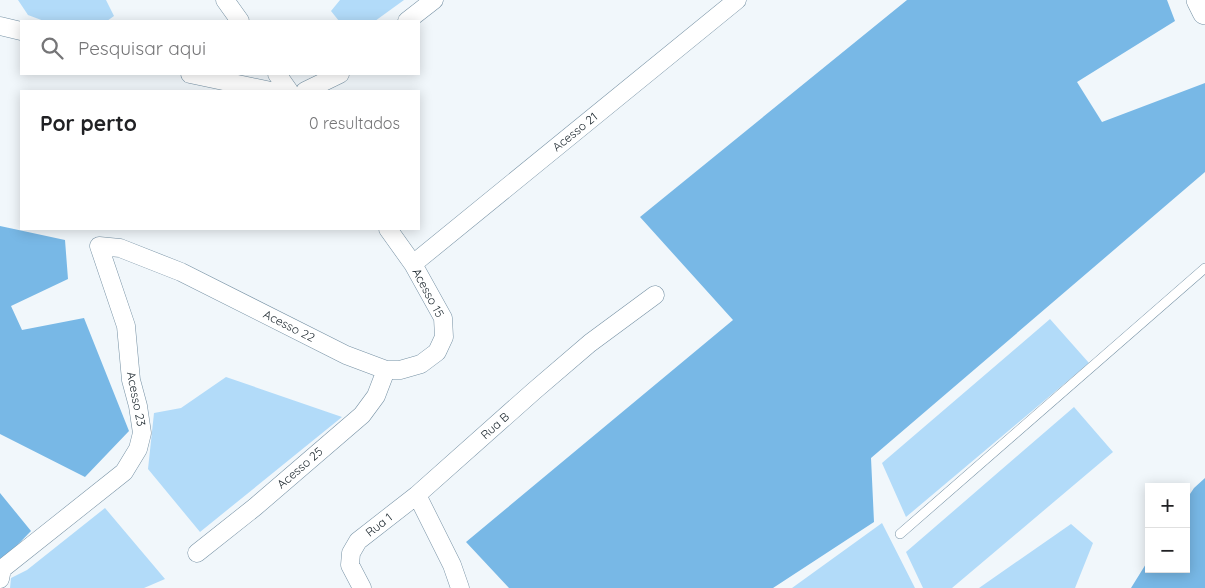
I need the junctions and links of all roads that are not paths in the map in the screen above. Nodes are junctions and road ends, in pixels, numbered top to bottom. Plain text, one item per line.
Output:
1 (225, 0) edge
2 (434, 0) edge
3 (737, 0) edge
4 (1198, 0) edge
5 (1205, 12) edge
6 (239, 20) edge
7 (408, 20) edge
8 (0, 26) edge
9 (20, 31) edge
10 (195, 75) edge
11 (278, 75) edge
12 (338, 75) edge
13 (266, 90) edge
14 (288, 90) edge
15 (307, 90) edge
16 (389, 230) edge
17 (413, 264) junction
18 (1205, 268) edge
19 (181, 272) joint
20 (655, 295) dead end
21 (393, 370) junction
22 (417, 495) junction
23 (900, 534) dead end
24 (197, 554) dead end
25 (0, 579) edge
26 (362, 588) edge
27 (460, 588) edge

1 - 6 street
2 - 7 street
3 - 17 street, Acesso 21
4 - 5 main road
8 - 9 street
10 - 13 street
11 - 14 street
12 - 15 street
16 - 17 street, Acesso 15
17 - 21 street, Acesso 15
18 - 23 lane
19 - 21 street, Acesso 22
19 - 25 street, Acesso 23
20 - 22 street, Rua B
21 - 24 street, Acesso 25
22 - 26 street, Rua 1
22 - 27 street

